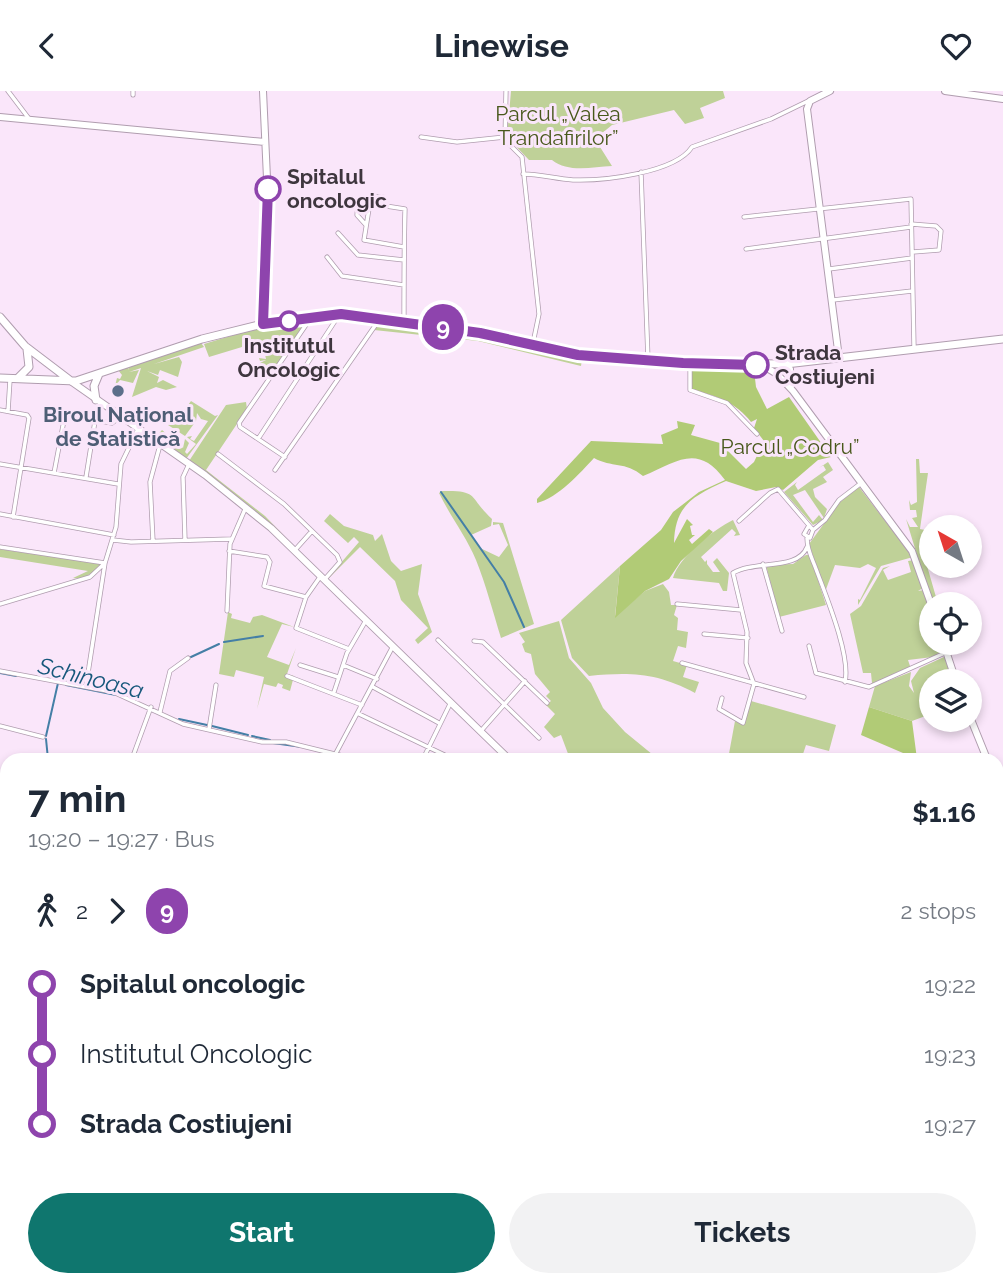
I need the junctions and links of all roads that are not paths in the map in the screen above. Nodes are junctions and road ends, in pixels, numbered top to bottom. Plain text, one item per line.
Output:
1 (8, 91) edge
2 (263, 91) edge
3 (506, 91) edge
4 (830, 91) edge
5 (945, 91) edge
6 (959, 92) edge
7 (1003, 99) edge
8 (810, 101) junction
9 (16, 102) junction
10 (0, 117) edge
11 (15, 119) junction
12 (30, 120) junction
13 (421, 137) dead end
14 (505, 137) junction
15 (265, 142) junction
16 (641, 172) junction
17 (523, 173) junction
18 (347, 200) dead end
19 (818, 208) junction
20 (744, 217) dead end
21 (366, 225) junction
22 (911, 225) junction
23 (338, 233) dead end
24 (823, 239) junction
25 (404, 247) junction
26 (746, 249) dead end
27 (912, 253) junction
28 (327, 257) dead end
29 (912, 258) junction
30 (404, 260) junction
31 (827, 269) junction
32 (404, 285) junction
33 (913, 291) junction
34 (831, 301) junction
35 (340, 314) junction
36 (0, 317) edge
37 (312, 317) junction
38 (380, 318) junction
39 (404, 322) junction
40 (263, 324) junction
41 (1003, 339) edge
42 (533, 345) junction
43 (25, 346) junction
44 (914, 348) junction
45 (839, 358) junction
46 (647, 360) junction
47 (803, 362) junction
48 (690, 363) junction
49 (762, 365) junction
50 (784, 365) junction
51 (100, 373) junction
52 (0, 378) edge
53 (14, 378) junction
54 (787, 379) junction
55 (72, 382) junction
56 (96, 400) junction
57 (0, 410) edge
58 (8, 411) junction
59 (120, 417) junction
60 (46, 419) dead end
61 (95, 421) junction
62 (64, 422) junction
63 (138, 429) junction
64 (757, 434) dead end
65 (258, 439) junction
66 (160, 445) junction
67 (218, 454) dead end
68 (285, 457) junction
69 (0, 464) edge
70 (189, 464) junction
71 (20, 467) junction
72 (275, 470) dead end
73 (54, 473) junction
74 (86, 478) junction
75 (118, 484) junction
76 (860, 484) junction
77 (246, 507) junction
78 (0, 514) edge
79 (13, 517) junction
80 (739, 521) dead end
81 (811, 529) junction
82 (312, 531) junction
83 (114, 537) junction
84 (807, 538) junction
85 (231, 539) junction
86 (185, 540) junction
87 (153, 541) junction
88 (0, 547) edge
89 (807, 547) junction
90 (229, 551) junction
91 (295, 551) junction
92 (105, 563) junction
93 (762, 563) junction
94 (322, 579) junction
95 (927, 592) edge
96 (306, 597) junction
97 (0, 604) edge
98 (677, 604) dead end
99 (741, 610) junction
100 (227, 611) dead end
101 (365, 622) junction
102 (782, 631) dead end
103 (704, 633) dead end
104 (748, 638) junction
105 (438, 640) dead end
106 (474, 641) dead end
107 (809, 646) dead end
108 (392, 648) junction
109 (349, 649) junction
110 (941, 655) edge
111 (188, 658) dead end
112 (682, 663) dead end
113 (300, 665) dead end
114 (343, 665) junction
115 (0, 671) edge
116 (287, 675) dead end
117 (338, 677) junction
118 (377, 679) junction
119 (525, 681) junction
120 (752, 681) junction
121 (845, 682) junction
122 (216, 685) dead end
123 (86, 686) junction
124 (373, 687) junction
125 (334, 692) junction
126 (804, 697) dead end
127 (722, 698) dead end
128 (504, 703) junction
129 (547, 703) dead end
130 (450, 704) junction
131 (362, 705) junction
132 (151, 708) junction
133 (160, 712) junction
134 (359, 714) junction
135 (439, 723) junction
136 (0, 726) edge
137 (209, 729) junction
138 (480, 732) junction
139 (976, 732) edge
140 (43, 737) dead end
141 (540, 738) dead end
142 (428, 748) junction
143 (501, 752) edge
144 (134, 753) edge
145 (336, 753) joint
146 (426, 753) edge
147 (439, 753) edge
148 (984, 753) edge

1 - 9 street
2 - 15 street
3 - 14 street
4 - 8 street
5 - 6 street
6 - 7 street
8 - 16 street
8 - 19 street
9 - 11 street
9 - 12 street
10 - 11 street
11 - 12 street
12 - 15 street
13 - 14 street
14 - 17 street
15 - 40 street
16 - 17 street
16 - 46 street
17 - 42 street
18 - 21 street
19 - 20 street
19 - 22 street
19 - 24 street
21 - 25 street
21 - 25 street
22 - 24 street
22 - 27 street
22 - 27 street
23 - 30 street
24 - 26 street
24 - 31 street
25 - 30 street
27 - 29 street
28 - 32 street
29 - 31 street
29 - 33 street
30 - 32 street
31 - 34 street
32 - 39 street
33 - 34 street
33 - 44 street
34 - 45 street
35 - 37 main road
35 - 38 main road
35 - 65 street
36 - 43 main road
37 - 40 main road
37 - 65 street
38 - 39 main road
38 - 68 street
39 - 42 main road
40 - 51 main road
41 - 44 main road
42 - 46 main road
43 - 53 main road
43 - 55 main road
44 - 45 main road
45 - 47 main road
46 - 48 main road
47 - 50 main road
47 - 54 street
48 - 49 main road
48 - 64 street
49 - 50 main road
49 - 54 street
50 - 54 street
51 - 55 main road
51 - 56 main road
52 - 53 main road
53 - 55 main road
53 - 58 street
54 - 76 street
55 - 56 street
56 - 59 street
57 - 58 street
58 - 71 street
59 - 61 street
59 - 63 street
60 - 62 street
61 - 62 street
61 - 74 street
62 - 73 street
63 - 66 street
63 - 75 street
65 - 68 street
66 - 70 street
66 - 87 street
67 - 82 street
68 - 72 street
69 - 71 street
70 - 77 street
70 - 86 street
71 - 73 street
71 - 79 street
73 - 74 street
74 - 75 street
75 - 83 street
76 - 81 street
76 - 95 street
77 - 85 street
77 - 91 street
78 - 79 street
79 - 83 street
80 - 81 street
81 - 84 street
81 - 84 street
82 - 91 street
82 - 94 street
83 - 87 street
83 - 92 street
84 - 89 street
85 - 86 street
85 - 90 street
86 - 87 street
88 - 92 street
89 - 93 street
89 - 121 street
90 - 96 street
90 - 100 street
91 - 94 street
92 - 97 street
92 - 123 street
93 - 99 street
93 - 102 street
94 - 96 street
94 - 101 street
96 - 109 street
98 - 99 street
99 - 104 street
101 - 108 street
101 - 109 street
103 - 104 street
104 - 120 street
105 - 128 street
106 - 119 street
107 - 121 street
108 - 118 street
108 - 130 street
109 - 114 street
110 - 121 street
111 - 133 street
112 - 120 street
113 - 117 street
114 - 117 street
114 - 118 street
115 - 123 street
116 - 125 street
117 - 125 street
118 - 124 street
119 - 128 street
119 - 129 street
120 - 126 street
120 - 127 street
122 - 137 street
123 - 132 street
124 - 131 street
124 - 135 street
125 - 131 street
128 - 138 street
128 - 141 street
130 - 135 street
130 - 138 street
131 - 134 street
132 - 133 street
132 - 144 street
133 - 137 street
134 - 142 street
134 - 145 street
135 - 142 street
136 - 140 street
137 - 145 street
138 - 143 street
139 - 148 street
142 - 146 street
142 - 147 street

